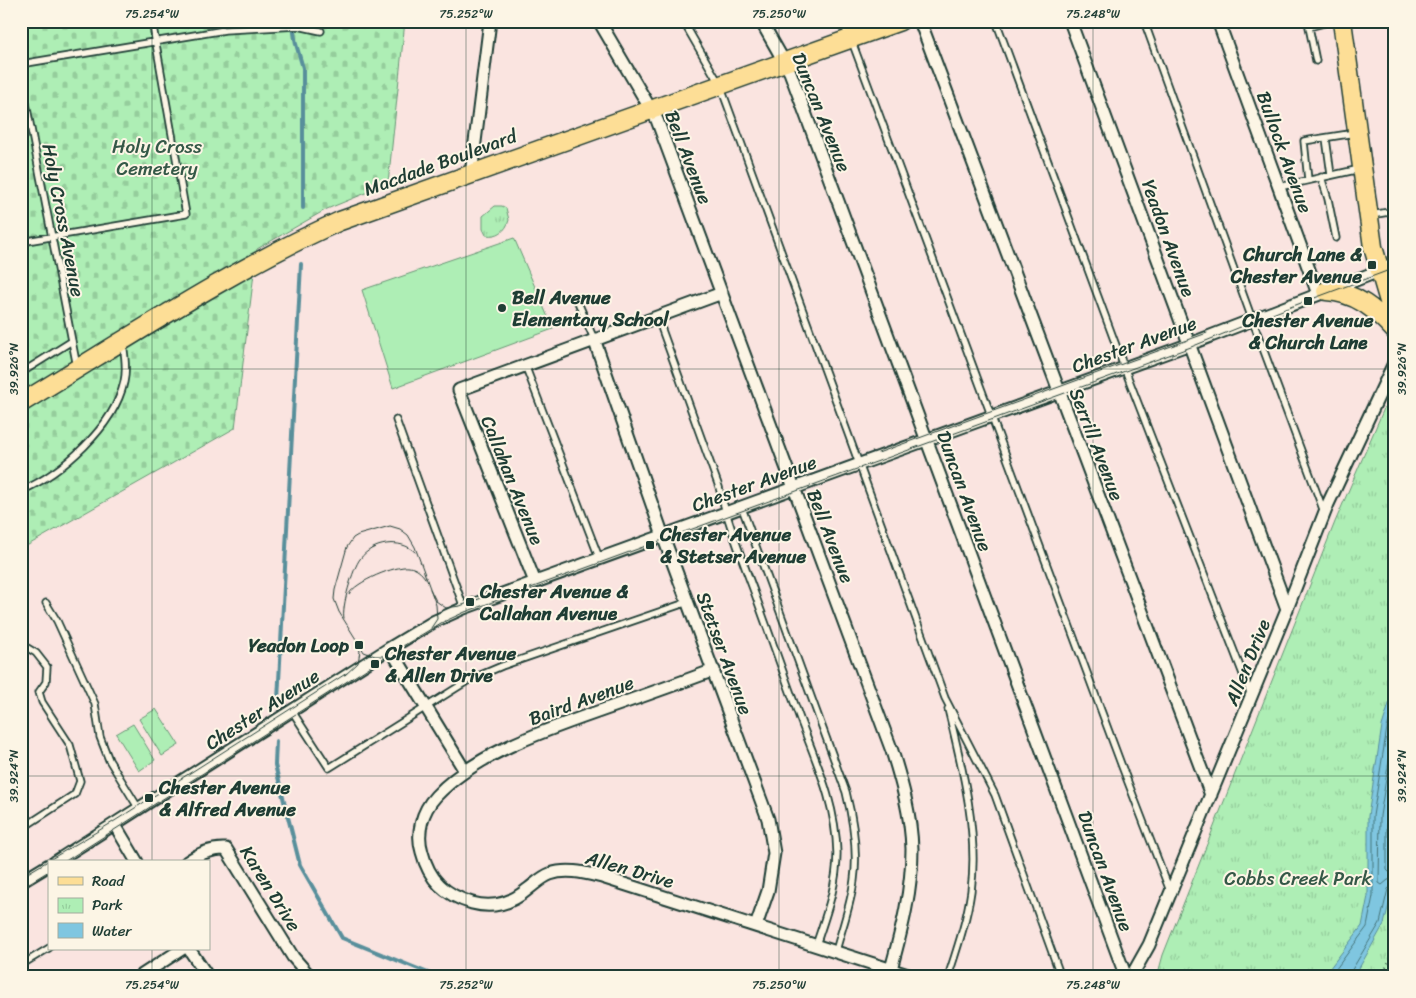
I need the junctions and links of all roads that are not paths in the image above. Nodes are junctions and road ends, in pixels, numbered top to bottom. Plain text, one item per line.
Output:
1 (152, 21) edge
2 (490, 21) edge
3 (599, 21) edge
4 (683, 21) edge
5 (761, 21) edge
6 (841, 21) edge
7 (900, 21) edge
8 (920, 21) edge
9 (996, 21) edge
10 (1070, 21) edge
11 (1144, 21) edge
12 (1218, 21) edge
13 (1332, 21) edge
14 (1342, 21) edge
15 (1309, 24) edge
16 (321, 31) dead end
17 (851, 39) junction
18 (156, 42) junction
19 (1316, 61) dead end
20 (785, 62) junction
21 (21, 64) edge
22 (21, 77) edge
23 (720, 85) junction
24 (652, 109) junction
25 (1357, 132) junction
26 (1326, 138) junction
27 (1362, 169) junction
28 (471, 174) junction
29 (1331, 175) junction
30 (1321, 177) junction
31 (1308, 180) junction
32 (1279, 187) junction
33 (1395, 211) edge
34 (1369, 216) junction
35 (52, 236) junction
36 (1336, 238) dead end
37 (21, 242) edge
38 (1387, 268) edge
39 (1322, 292) junction
40 (722, 293) junction
41 (577, 300) dead end
42 (657, 316) junction
43 (1252, 320) junction
44 (1395, 322) edge
45 (1395, 331) edge
46 (594, 339) junction
47 (72, 341) junction
48 (123, 341) junction
49 (1190, 344) junction
50 (1395, 361) edge
51 (525, 365) junction
52 (1124, 368) junction
53 (77, 369) junction
54 (21, 372) edge
55 (1058, 392) junction
56 (21, 403) edge
57 (992, 416) junction
58 (396, 420) dead end
59 (927, 440) junction
60 (858, 465) junction
61 (794, 488) junction
62 (21, 491) edge
63 (742, 508) junction
64 (726, 513) junction
65 (1324, 514) junction
66 (663, 536) junction
67 (600, 560) junction
68 (535, 582) junction
69 (688, 602) junction
70 (46, 603) dead end
71 (464, 608) junction
72 (1288, 609) junction
73 (21, 644) edge
74 (390, 648) junction
75 (714, 670) junction
76 (1251, 696) junction
77 (945, 698) junction
78 (426, 708) junction
79 (292, 711) junction
80 (465, 771) junction
81 (1211, 795) junction
82 (139, 809) junction
83 (115, 825) junction
84 (21, 829) edge
85 (57, 860) edge
86 (136, 860) edge
87 (192, 860) edge
88 (48, 866) edge
89 (21, 882) edge
90 (1171, 893) junction
91 (756, 926) junction
92 (816, 945) junction
93 (48, 949) edge
94 (180, 950) edge
95 (190, 950) edge
96 (836, 952) junction
97 (21, 965) edge
98 (891, 969) junction
99 (139, 977) edge
100 (208, 977) edge
101 (314, 977) edge
102 (914, 977) edge
103 (948, 977) edge
104 (1061, 977) edge
105 (1126, 977) edge
106 (1131, 977) edge

1 - 18 lane
2 - 28 street
3 - 24 street, Bell Avenue
4 - 23 lane
5 - 20 street, Duncan Avenue
6 - 17 lane
7 - 17 main road, Macdade Boulevard
8 - 55 street, Serrill Avenue
9 - 52 lane
10 - 49 street, Yeadon Avenue
11 - 43 lane
12 - 32 street, Bullock Avenue
13 - 15 lane
14 - 25 main road
15 - 19 lane
16 - 18 lane
17 - 20 main road, Macdade Boulevard
17 - 57 lane
18 - 21 lane
18 - 35 lane
20 - 23 main road, Macdade Boulevard
20 - 59 street, Duncan Avenue
22 - 35 lane, Holy Cross Avenue
23 - 24 main road, Macdade Boulevard
23 - 60 lane
24 - 28 main road, Macdade Boulevard
24 - 40 street, Bell Avenue
25 - 26 lane
25 - 27 main road
26 - 29 lane
26 - 31 lane
27 - 29 lane
27 - 34 main road
28 - 48 main road, Macdade Boulevard
29 - 30 lane
30 - 31 lane
30 - 36 lane
31 - 32 lane
32 - 39 street, Bullock Avenue
33 - 34 lane
34 - 38 main road
35 - 37 lane
35 - 47 lane, Holy Cross Avenue
38 - 39 street, Chester Avenue
38 - 44 main road
39 - 43 street, Chester Avenue
39 - 45 main road
40 - 42 street
40 - 61 street, Bell Avenue
41 - 46 lane
42 - 46 street
42 - 64 lane
43 - 49 street, Chester Avenue
43 - 65 lane
46 - 51 street
46 - 66 street, Stetser Avenue
47 - 53 lane, Holy Cross Avenue
47 - 54 lane
48 - 53 main road, Macdade Boulevard
48 - 62 lane
49 - 52 street, Chester Avenue
49 - 72 street, Yeadon Avenue
50 - 65 street, Allen Drive
51 - 67 lane
51 - 68 street, Callahan Avenue
52 - 55 street, Chester Avenue
52 - 76 lane
53 - 56 main road, Macdade Boulevard
55 - 57 street, Chester Avenue
55 - 81 street, Serrill Avenue
57 - 59 street, Chester Avenue
57 - 90 lane
58 - 71 lane
59 - 60 street, Chester Avenue
59 - 105 street, Duncan Avenue
60 - 61 street, Chester Avenue
60 - 77 lane
61 - 63 street, Chester Avenue
61 - 98 street, Bell Avenue
63 - 64 street, Chester Avenue
63 - 96 lane
64 - 66 street, Chester Avenue
64 - 92 lane
65 - 72 street, Allen Drive
66 - 67 street, Chester Avenue
66 - 69 street, Stetser Avenue
67 - 68 street, Chester Avenue
68 - 71 street, Chester Avenue
69 - 75 street, Stetser Avenue
69 - 78 lane
70 - 82 lane
71 - 74 street, Chester Avenue
72 - 76 street, Allen Drive
73 - 84 lane
74 - 78 street
74 - 79 street, Chester Avenue
75 - 80 street, Baird Avenue
75 - 91 street, Stetser Avenue
76 - 81 street, Allen Drive
77 - 103 lane
77 - 104 lane
78 - 79 lane
78 - 80 street
79 - 82 street, Chester Avenue
80 - 91 street, Allen Drive
81 - 90 street, Allen Drive
82 - 83 street, Chester Avenue
83 - 85 street, Chester Avenue
83 - 86 street
87 - 101 street, Karen Drive
88 - 89 street
90 - 106 street, Allen Drive
91 - 92 street, Allen Drive
92 - 96 street, Allen Drive
93 - 97 lane
94 - 99 street
95 - 100 street
96 - 98 street, Allen Drive
98 - 102 street, Allen Drive

